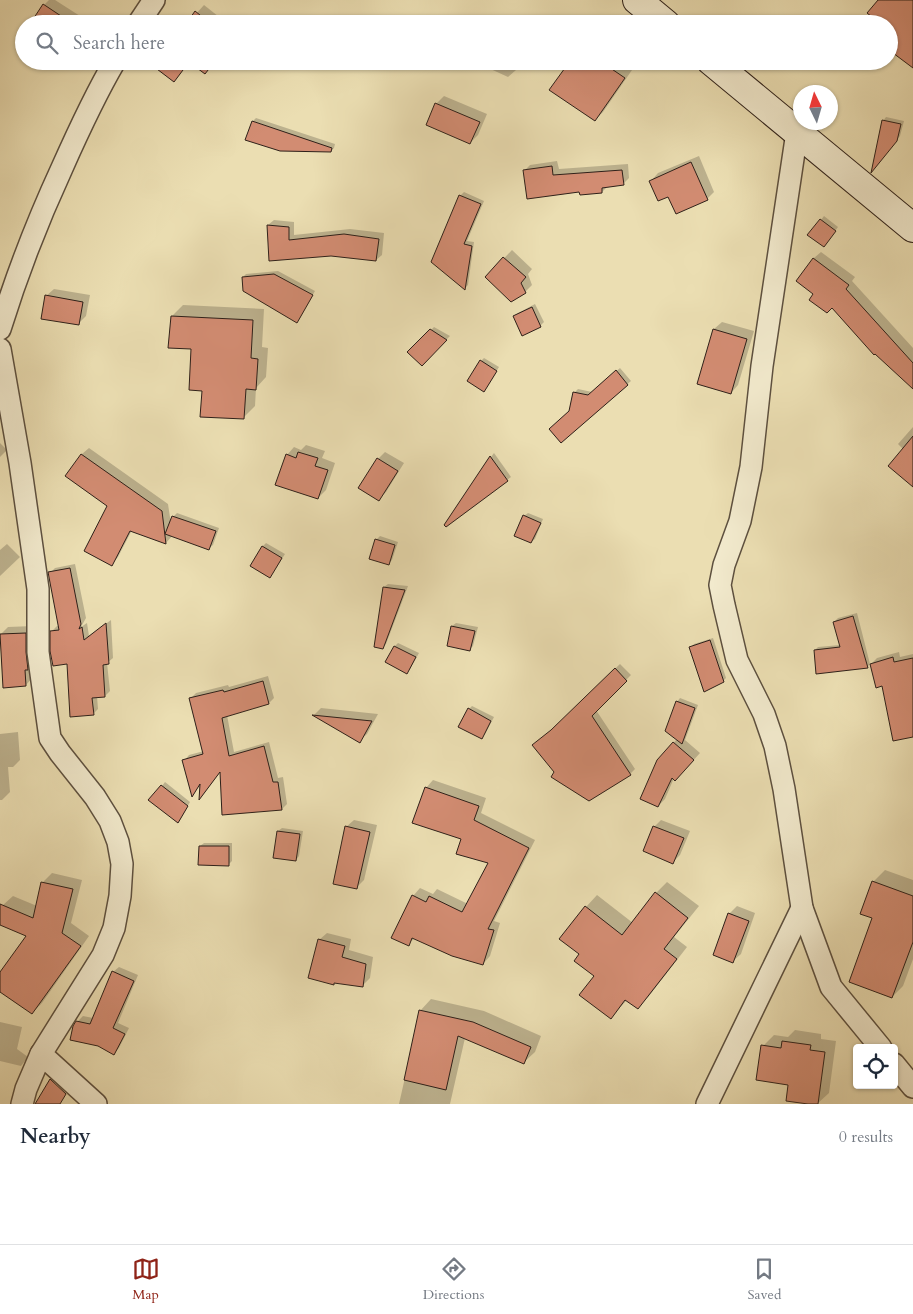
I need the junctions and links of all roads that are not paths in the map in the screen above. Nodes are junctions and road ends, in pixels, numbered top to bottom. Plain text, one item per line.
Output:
1 (154, 0) edge
2 (637, 0) edge
3 (144, 15) edge
4 (655, 15) edge
5 (110, 70) edge
6 (722, 70) edge
7 (797, 132) junction
8 (913, 228) edge
9 (0, 329) edge
10 (0, 348) edge
11 (802, 908) junction
12 (878, 1044) edge
13 (41, 1054) junction
14 (898, 1069) edge
15 (913, 1087) edge
16 (22, 1104) edge
17 (96, 1104) edge
18 (707, 1104) edge

1 - 3 street
2 - 4 main road
5 - 9 street
6 - 7 main road
7 - 8 main road
7 - 11 street
10 - 13 street
11 - 12 street
11 - 18 street
13 - 16 street
13 - 17 street
14 - 15 street

